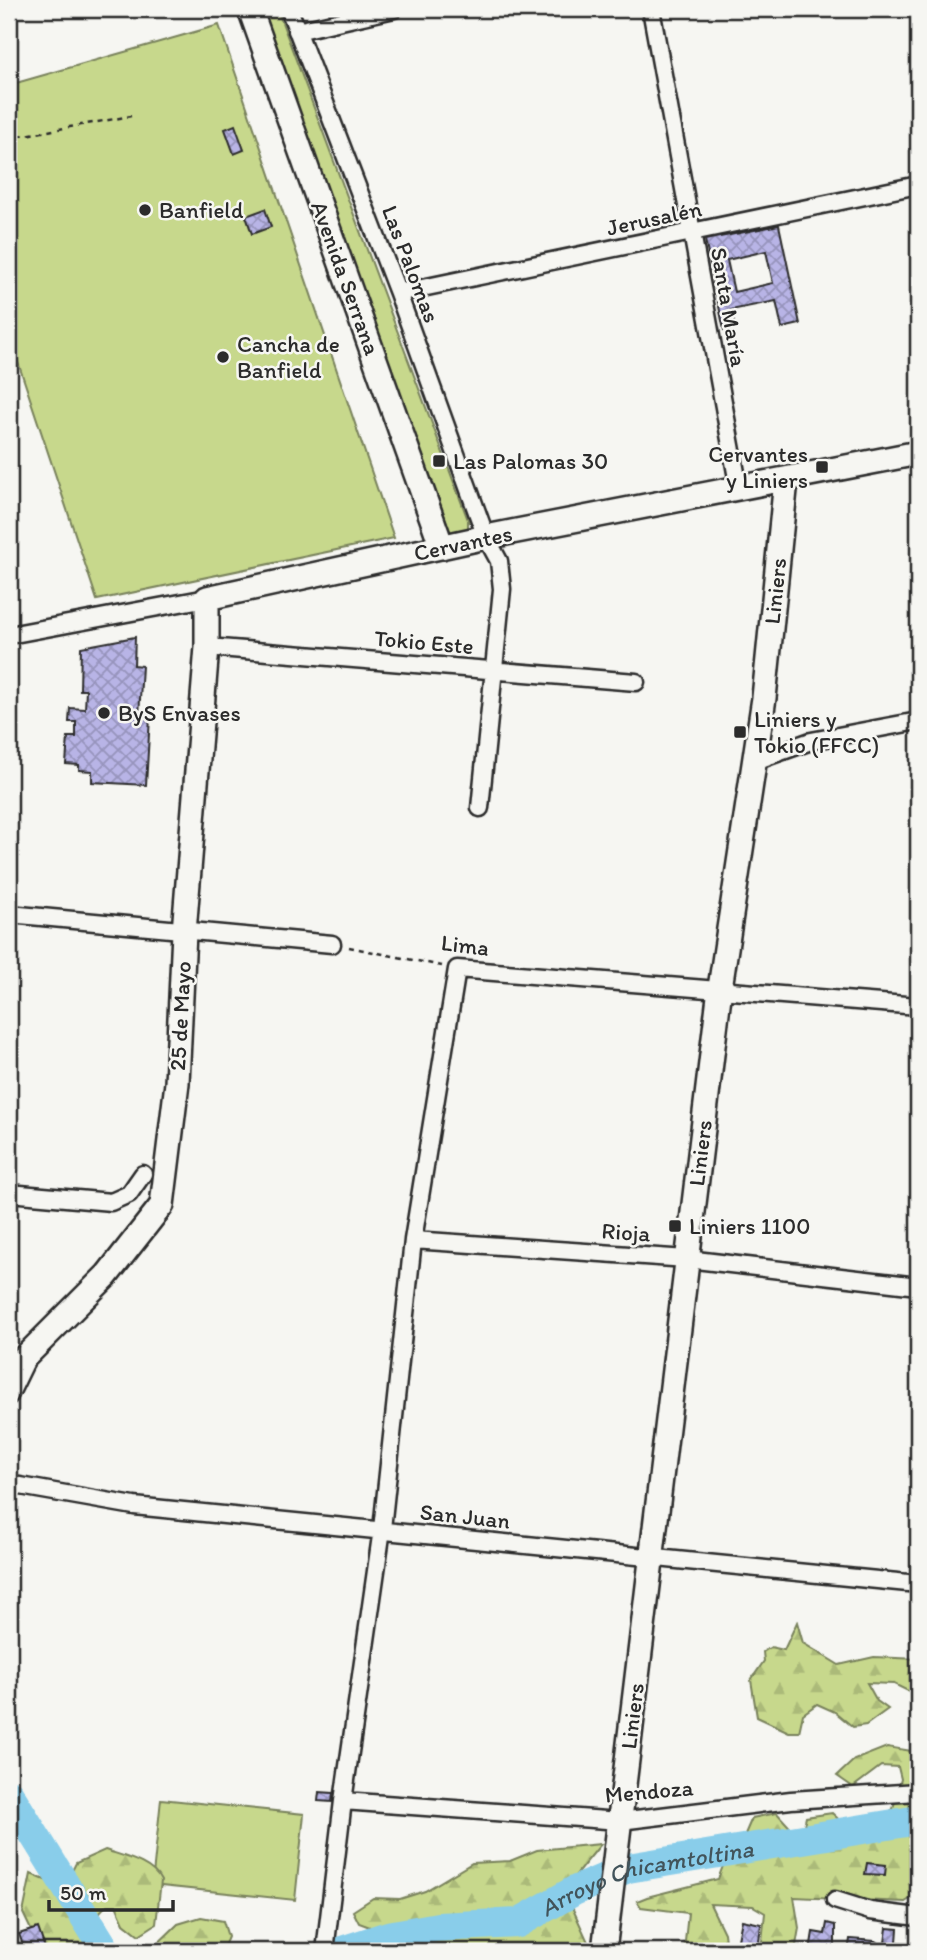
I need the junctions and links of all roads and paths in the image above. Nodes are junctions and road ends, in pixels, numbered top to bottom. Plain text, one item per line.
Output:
1 (250, 9) edge
2 (289, 9) edge
3 (394, 9) edge
4 (651, 9) edge
5 (297, 31) junction
6 (131, 116) dead end
7 (9, 138) edge
8 (918, 185) edge
9 (693, 233) junction
10 (398, 293) junction
11 (918, 453) edge
12 (786, 480) junction
13 (738, 489) junction
14 (486, 537) junction
15 (442, 547) junction
16 (207, 598) junction
17 (9, 635) edge
18 (207, 647) junction
19 (494, 671) junction
20 (636, 682) dead end
21 (918, 721) edge
22 (755, 761) junction
23 (480, 808) dead end
24 (9, 914) edge
25 (184, 932) junction
26 (332, 944) joint
27 (457, 969) junction
28 (720, 988) junction
29 (918, 1006) edge
30 (143, 1174) dead end
31 (9, 1193) edge
32 (413, 1240) junction
33 (687, 1259) junction
34 (918, 1286) edge
35 (30, 1352) junction
36 (9, 1373) edge
37 (9, 1396) edge
38 (9, 1484) edge
39 (382, 1529) junction
40 (651, 1559) junction
41 (918, 1584) edge
42 (918, 1792) edge
43 (343, 1801) junction
44 (618, 1832) junction
45 (835, 1899) dead end
46 (918, 1917) edge
47 (326, 1951) edge
48 (604, 1951) edge

1 - 15 street, Avenida Serrana
2 - 5 street, Las Palomas
3 - 5 street
4 - 9 street, Santa María
5 - 10 street, Las Palomas
6 - 7 path
8 - 9 street, Jerusalén
9 - 10 street, Jerusalén
9 - 13 street, Santa María
10 - 14 street, Las Palomas
11 - 12 street, Cervantes
12 - 13 street, Cervantes
12 - 22 street, Liniers
13 - 14 street, Cervantes
14 - 15 street, Cervantes
14 - 19 street, Las Palomas
15 - 16 street, Cervantes
16 - 17 street, Cervantes
16 - 18 street, 25 de Mayo
18 - 19 street, Tokio Este
18 - 25 street, 25 de Mayo
19 - 20 street, Tokio Este
19 - 23 street, Las Palomas
21 - 22 street
22 - 28 street, Liniers
24 - 25 street
25 - 26 street
25 - 35 street, 25 de Mayo
26 - 27 path, Lima
27 - 28 street, Lima
27 - 32 street
28 - 29 street, Lima
28 - 33 street, Liniers
30 - 31 street
32 - 33 street, Rioja
32 - 39 street
33 - 34 street, Rioja
33 - 40 street, Liniers
35 - 36 street, 25 de Mayo
35 - 37 street
38 - 39 street, San Juan
39 - 40 street, San Juan
39 - 43 street
40 - 41 street, San Juan
40 - 44 street, Liniers
42 - 44 street, Mendoza
43 - 44 street, Mendoza
43 - 47 street
44 - 48 street, Liniers
45 - 46 street

